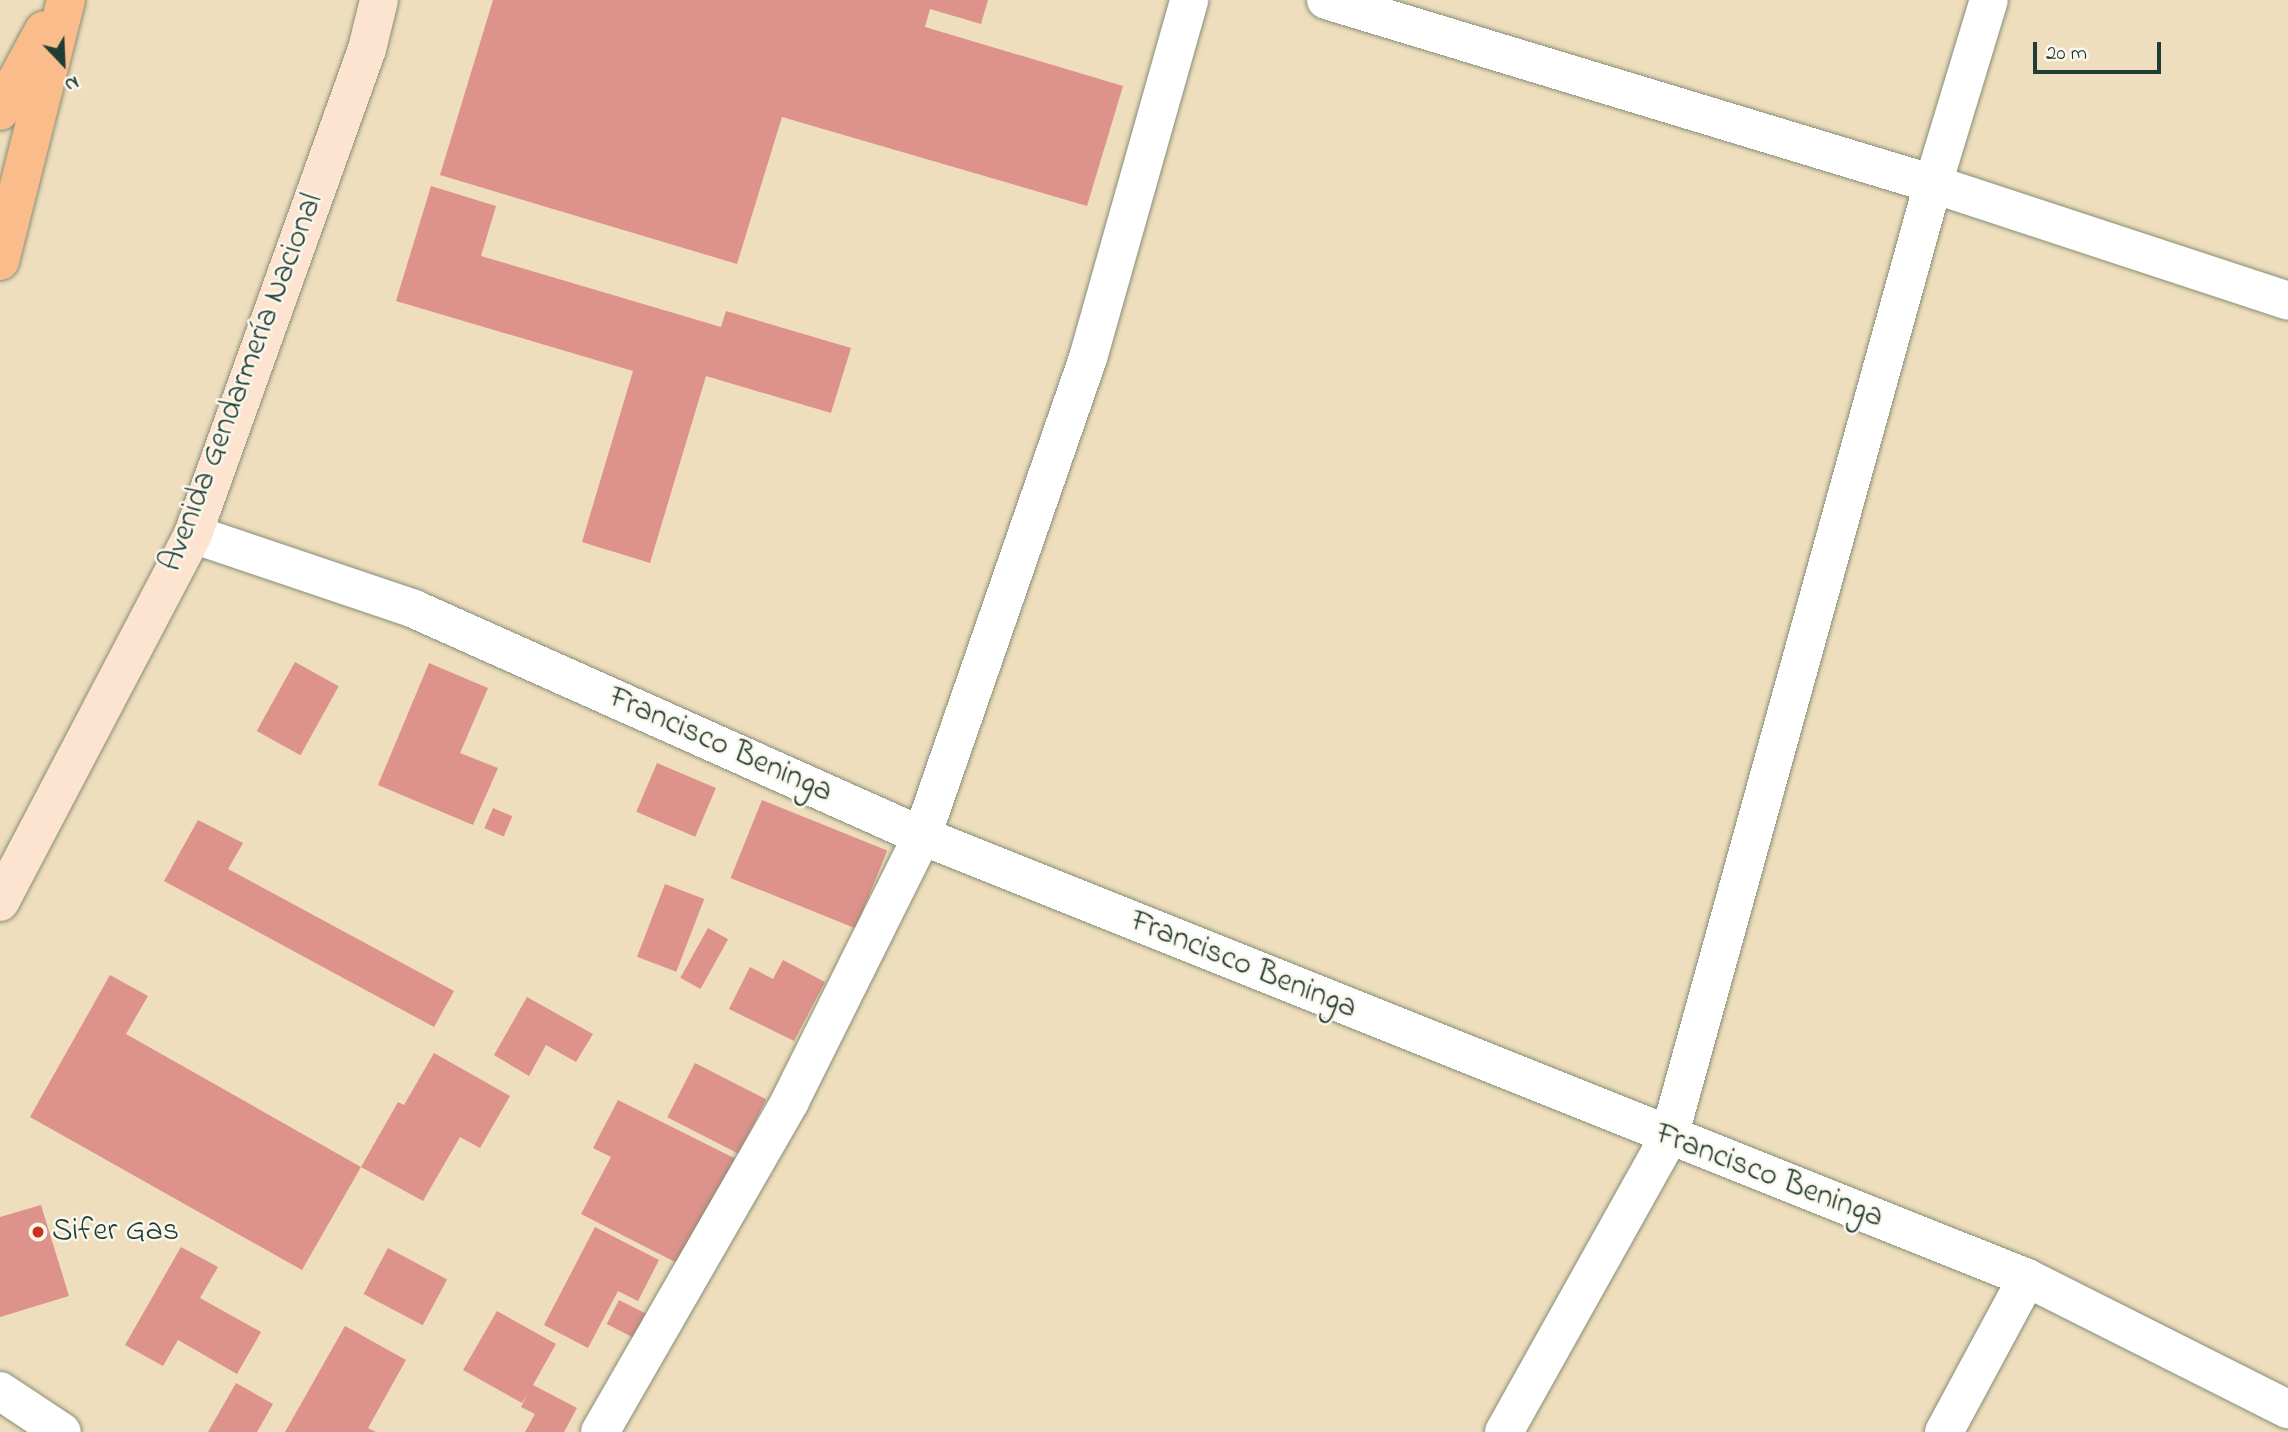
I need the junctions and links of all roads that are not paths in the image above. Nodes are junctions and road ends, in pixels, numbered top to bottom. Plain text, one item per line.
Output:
1 (60, 0) edge
2 (66, 0) edge
3 (379, 0) edge
4 (1189, 0) edge
5 (1326, 0) edge
6 (1989, 0) edge
7 (0, 111) edge
8 (1933, 184) junction
9 (0, 261) edge
10 (2288, 301) edge
11 (193, 534) junction
12 (922, 836) junction
13 (0, 902) edge
14 (1669, 1138) junction
15 (2027, 1278) junction
16 (0, 1391) edge
17 (2288, 1409) edge
18 (62, 1432) edge
19 (600, 1432) edge
20 (1504, 1432) edge
21 (1944, 1432) edge

1 - 7 highway
2 - 9 highway
3 - 11 main road, Avenida Gendarmería Nacional
4 - 12 street
5 - 8 street
6 - 8 street
8 - 10 street
8 - 14 street
11 - 12 street, Francisco Beninga
11 - 13 main road, Avenida Gendarmería Nacional
12 - 14 street, Francisco Beninga
12 - 19 street
14 - 15 street, Francisco Beninga
14 - 20 street
15 - 17 street, Francisco Beninga
15 - 21 street
16 - 18 street

